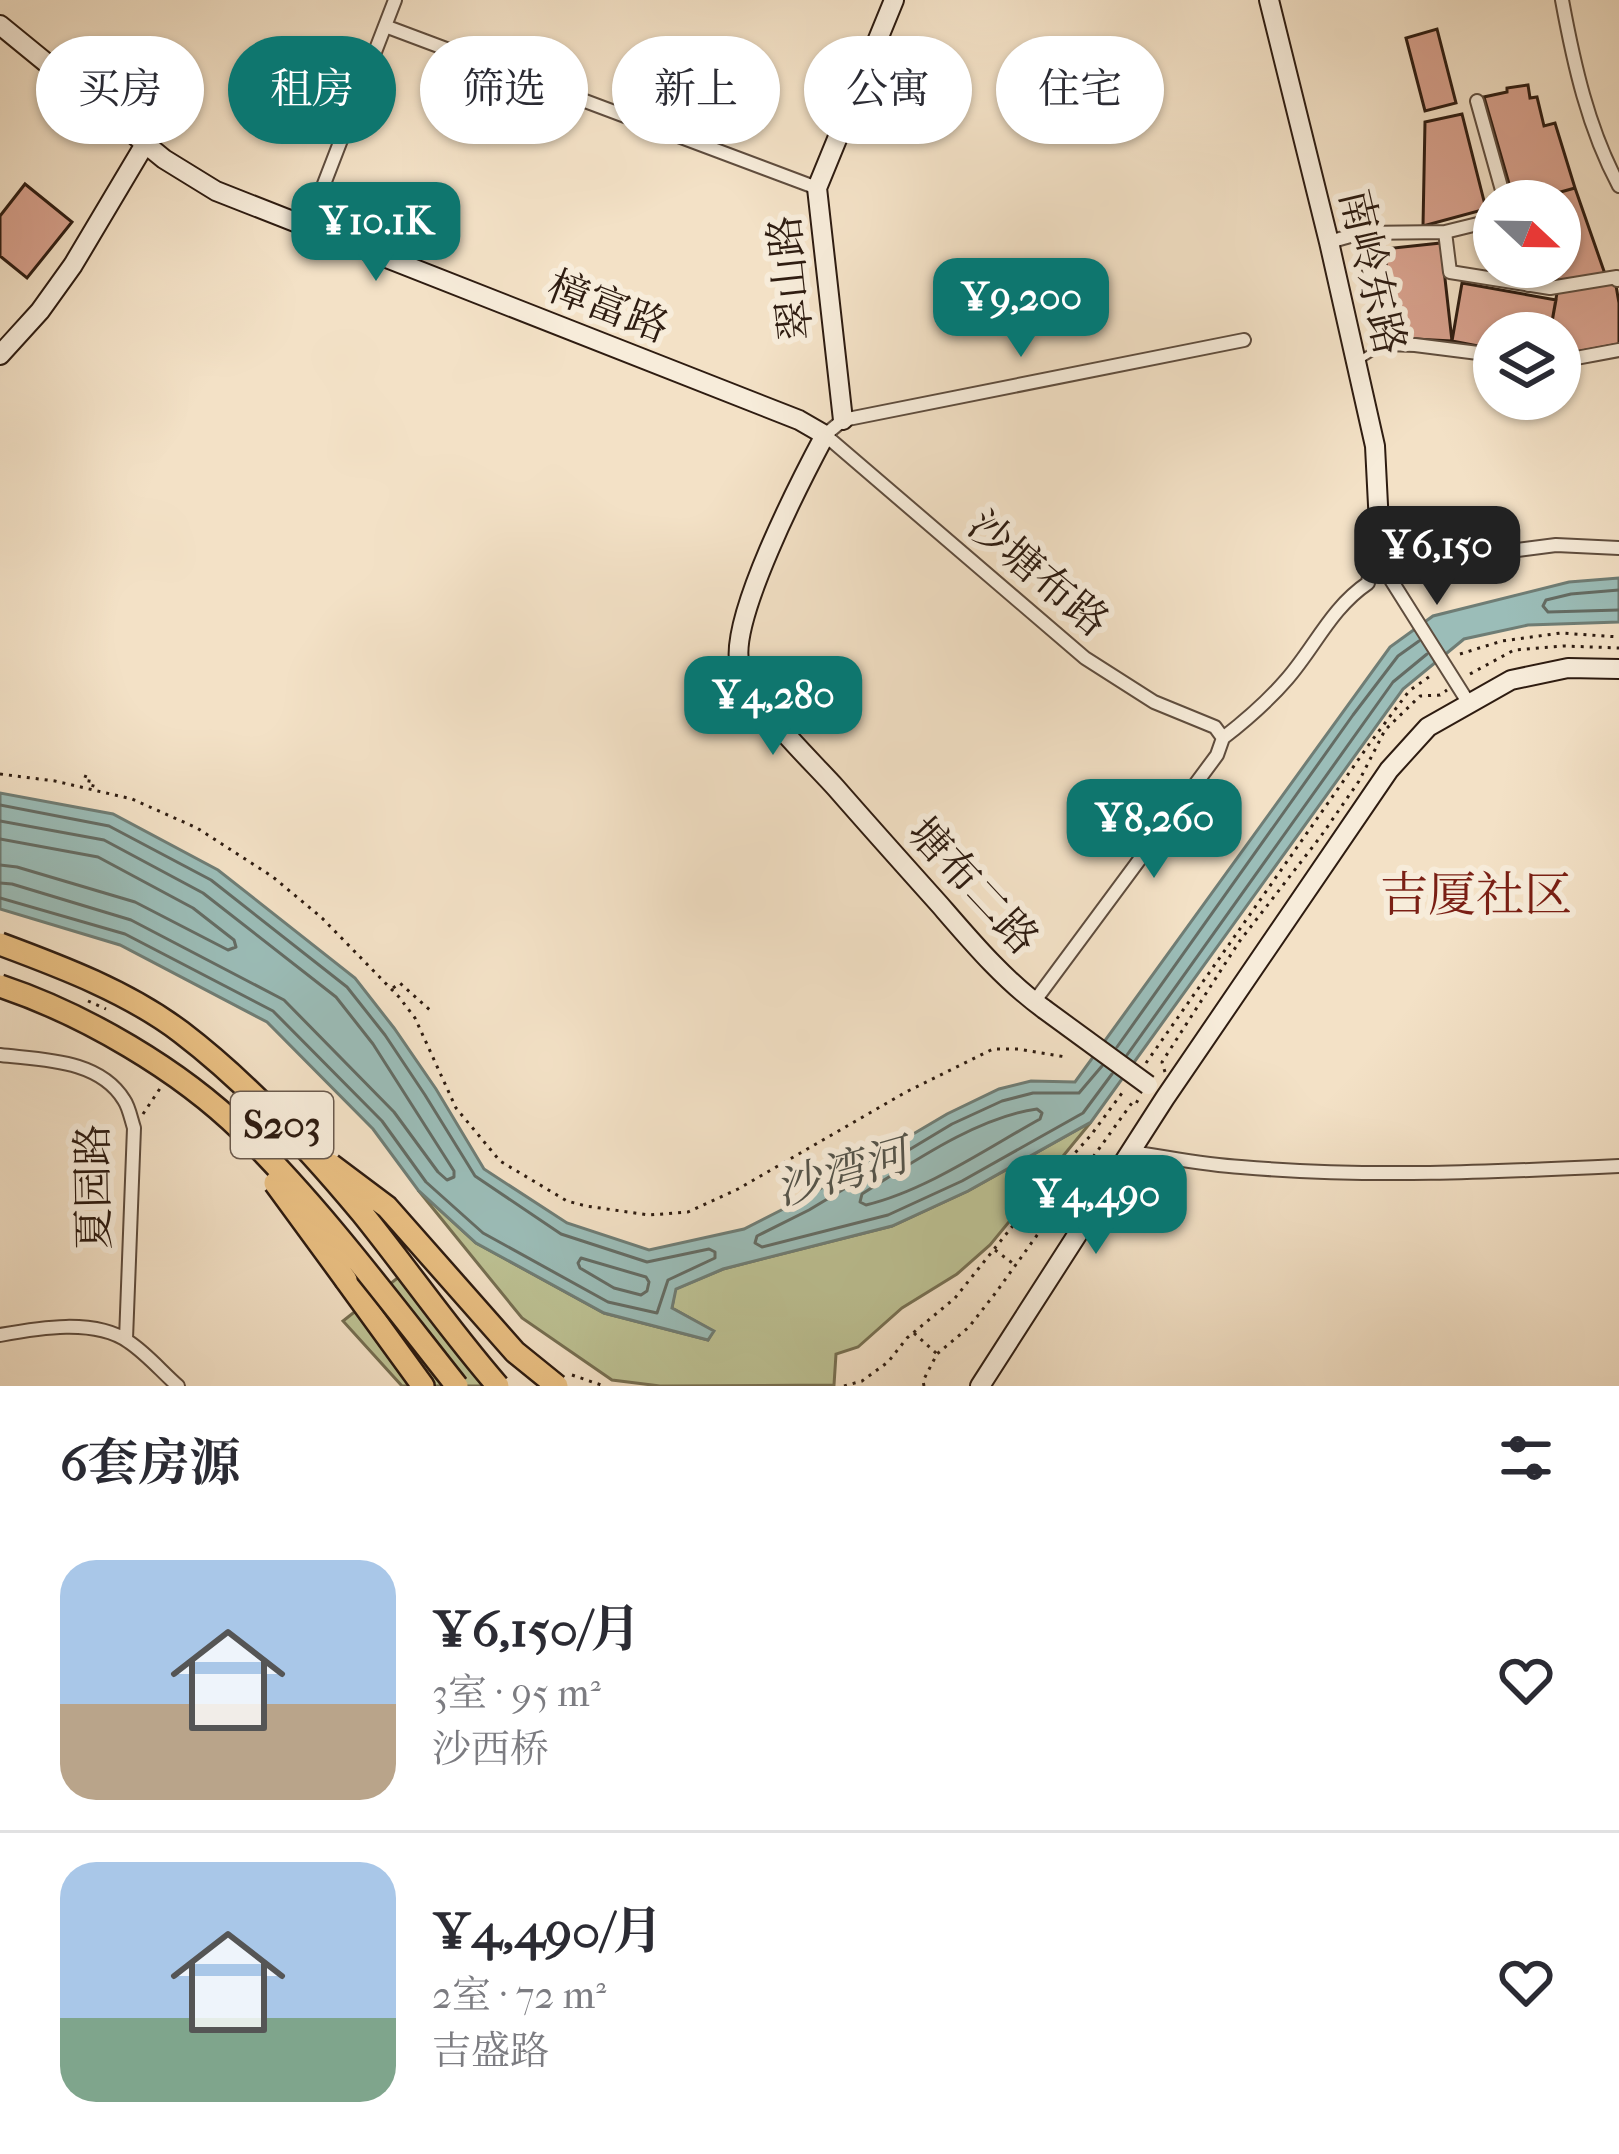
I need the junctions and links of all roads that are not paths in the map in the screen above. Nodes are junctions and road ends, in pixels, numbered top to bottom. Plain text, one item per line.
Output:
1 (395, 0) edge
2 (894, 0) edge
3 (1269, 0) edge
4 (1562, 0) edge
5 (0, 25) edge
6 (385, 26) junction
7 (36, 55) edge
8 (1477, 101) dead end
9 (145, 144) joint
10 (1498, 180) edge
11 (1619, 186) edge
12 (817, 188) junction
13 (1473, 225) edge
14 (307, 228) junction
15 (1445, 232) junction
16 (1361, 233) junction
17 (1329, 242) junction
18 (1473, 276) edge
19 (1617, 280) edge
20 (1581, 283) edge
21 (1244, 340) dead end
22 (1385, 344) junction
23 (1619, 350) edge
24 (1473, 352) edge
25 (0, 355) edge
26 (1581, 358) edge
27 (1356, 362) junction
28 (843, 420) junction
29 (825, 435) junction
30 (1619, 548) edge
31 (1381, 563) junction
32 (1619, 669) edge
33 (1468, 703) junction
34 (1222, 738) junction
35 (0, 944) edge
36 (0, 986) edge
37 (1039, 1005) junction
38 (104, 1033) junction
39 (0, 1055) edge
40 (1165, 1098) junction
41 (297, 1139) junction
42 (1131, 1152) junction
43 (1619, 1166) edge
44 (0, 1334) edge
45 (126, 1339) junction
46 (178, 1386) edge
47 (423, 1386) edge
48 (457, 1386) edge
49 (498, 1386) edge
50 (556, 1386) edge
51 (980, 1386) edge

1 - 6 street
2 - 12 street, 翠山路
3 - 17 street, 南岭东路
4 - 11 street
5 - 7 street, 樟富路
6 - 12 street
6 - 14 street
8 - 10 street
9 - 14 street, 樟富路
9 - 25 street
12 - 28 street, 翠山路
13 - 15 street
14 - 29 street, 樟富路
15 - 16 street
15 - 18 street
16 - 17 street
16 - 22 street
17 - 27 street, 南岭东路
19 - 20 street
21 - 28 street
22 - 24 street
22 - 27 lane
23 - 26 street
27 - 31 street, 南岭东路
28 - 29 street
29 - 34 street, 沙塘布路
29 - 37 street, 塘布二路
30 - 31 street
31 - 33 street
31 - 34 street
32 - 33 street
33 - 40 street
34 - 37 street
35 - 41 highway, S203, bridge
36 - 38 highway, S203, bridge
37 - 40 street, 塘布二路, bridge
38 - 47 highway, bridge
38 - 48 highway, S203, bridge
39 - 45 street, 夏园路
40 - 42 street
41 - 49 highway, S203, bridge
41 - 50 highway, bridge
42 - 43 street
42 - 51 street
44 - 45 street
45 - 46 street

